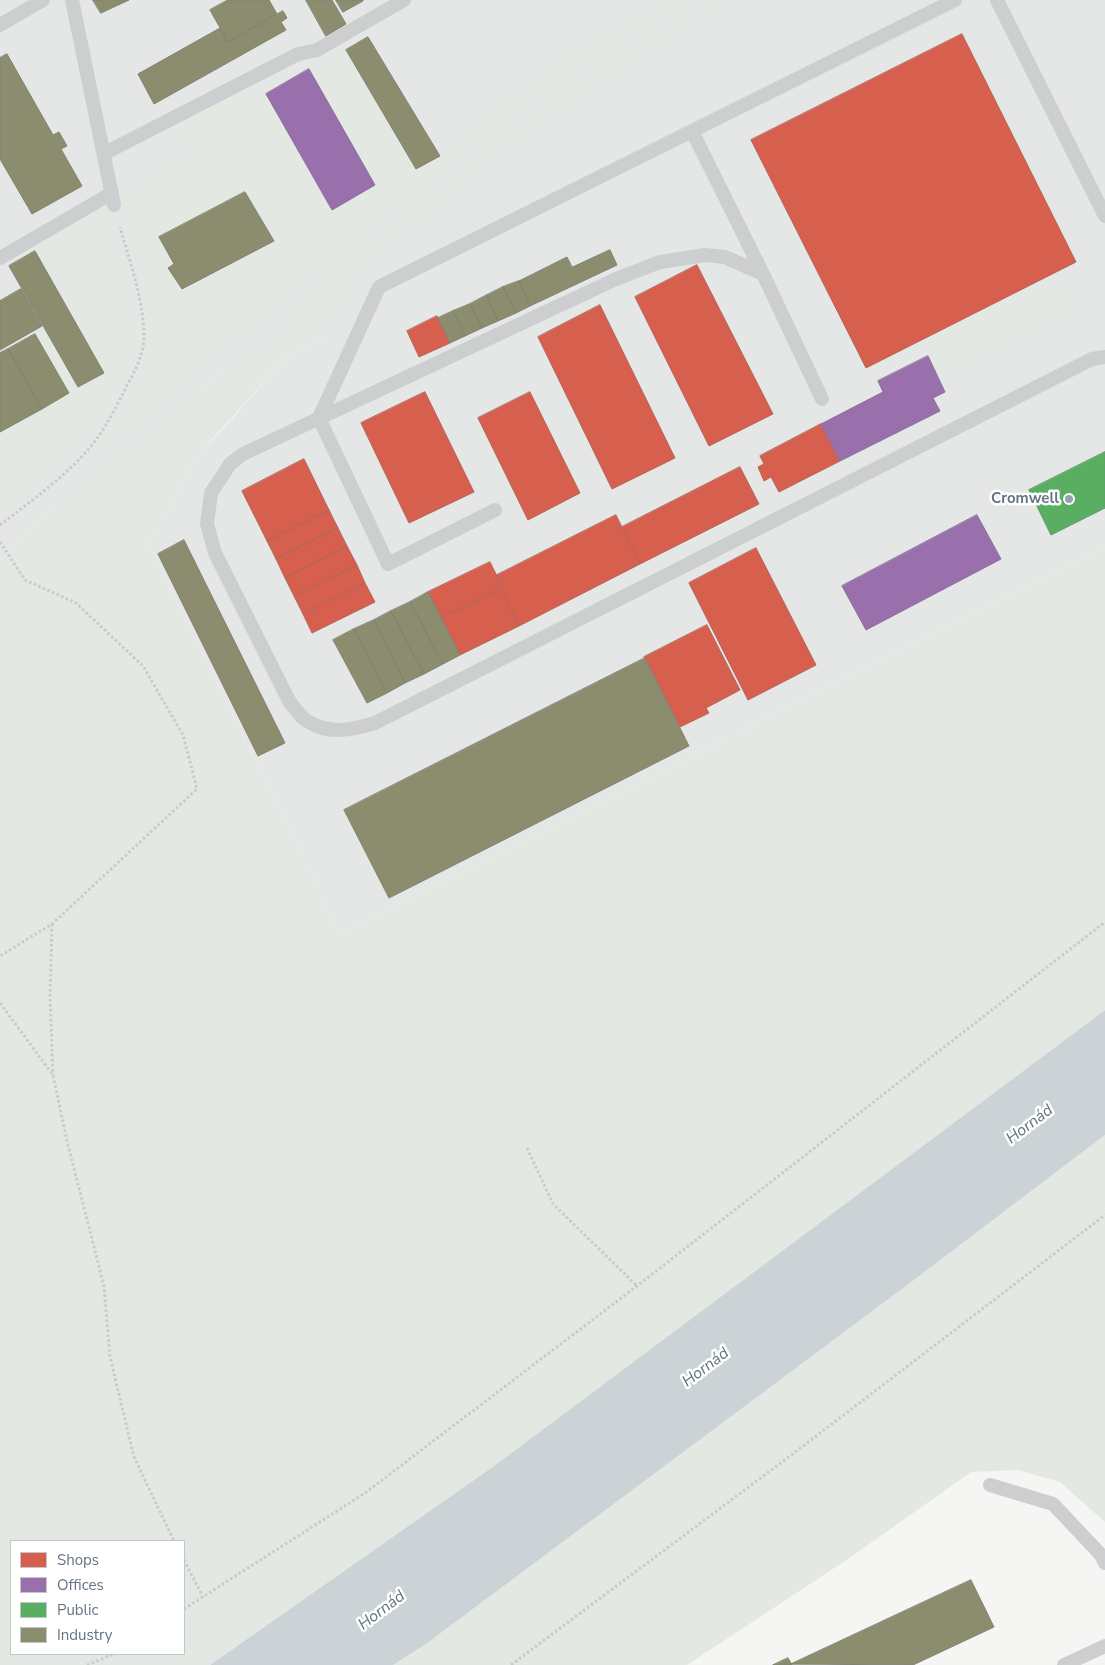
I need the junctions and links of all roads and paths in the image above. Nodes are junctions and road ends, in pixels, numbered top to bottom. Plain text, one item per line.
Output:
1 (72, 0) edge
2 (404, 0) edge
3 (955, 0) edge
4 (997, 0) edge
5 (36, 1) edge
6 (0, 25) edge
7 (692, 131) junction
8 (105, 153) junction
9 (113, 199) junction
10 (1105, 216) edge
11 (0, 258) edge
12 (763, 274) junction
13 (1105, 357) edge
14 (822, 398) dead end
15 (320, 418) junction
16 (495, 510) dead end
17 (0, 526) edge
18 (0, 542) edge
19 (1105, 922) edge
20 (52, 924) junction
21 (0, 956) edge
22 (0, 1003) edge
23 (53, 1076) junction
24 (527, 1148) dead end
25 (1105, 1215) edge
26 (637, 1286) junction
27 (990, 1485) dead end
28 (174, 1540) edge
29 (185, 1562) edge
30 (1105, 1563) edge
31 (203, 1597) junction
32 (185, 1608) edge
33 (1105, 1646) edge
34 (112, 1655) edge
35 (87, 1665) edge
36 (511, 1665) edge
37 (1064, 1665) edge

1 - 8 lane
2 - 8 lane
3 - 7 lane
4 - 10 lane
5 - 6 lane
7 - 12 lane
7 - 15 lane
8 - 9 lane
9 - 11 lane
9 - 17 path
12 - 14 lane
12 - 15 lane
13 - 15 lane
15 - 16 lane
18 - 20 path
19 - 26 path
20 - 21 path
20 - 23 path
22 - 23 path
23 - 28 path
24 - 26 path
25 - 36 path
26 - 31 path
27 - 30 lane
29 - 31 path
31 - 32 path
33 - 37 lane
34 - 35 path

